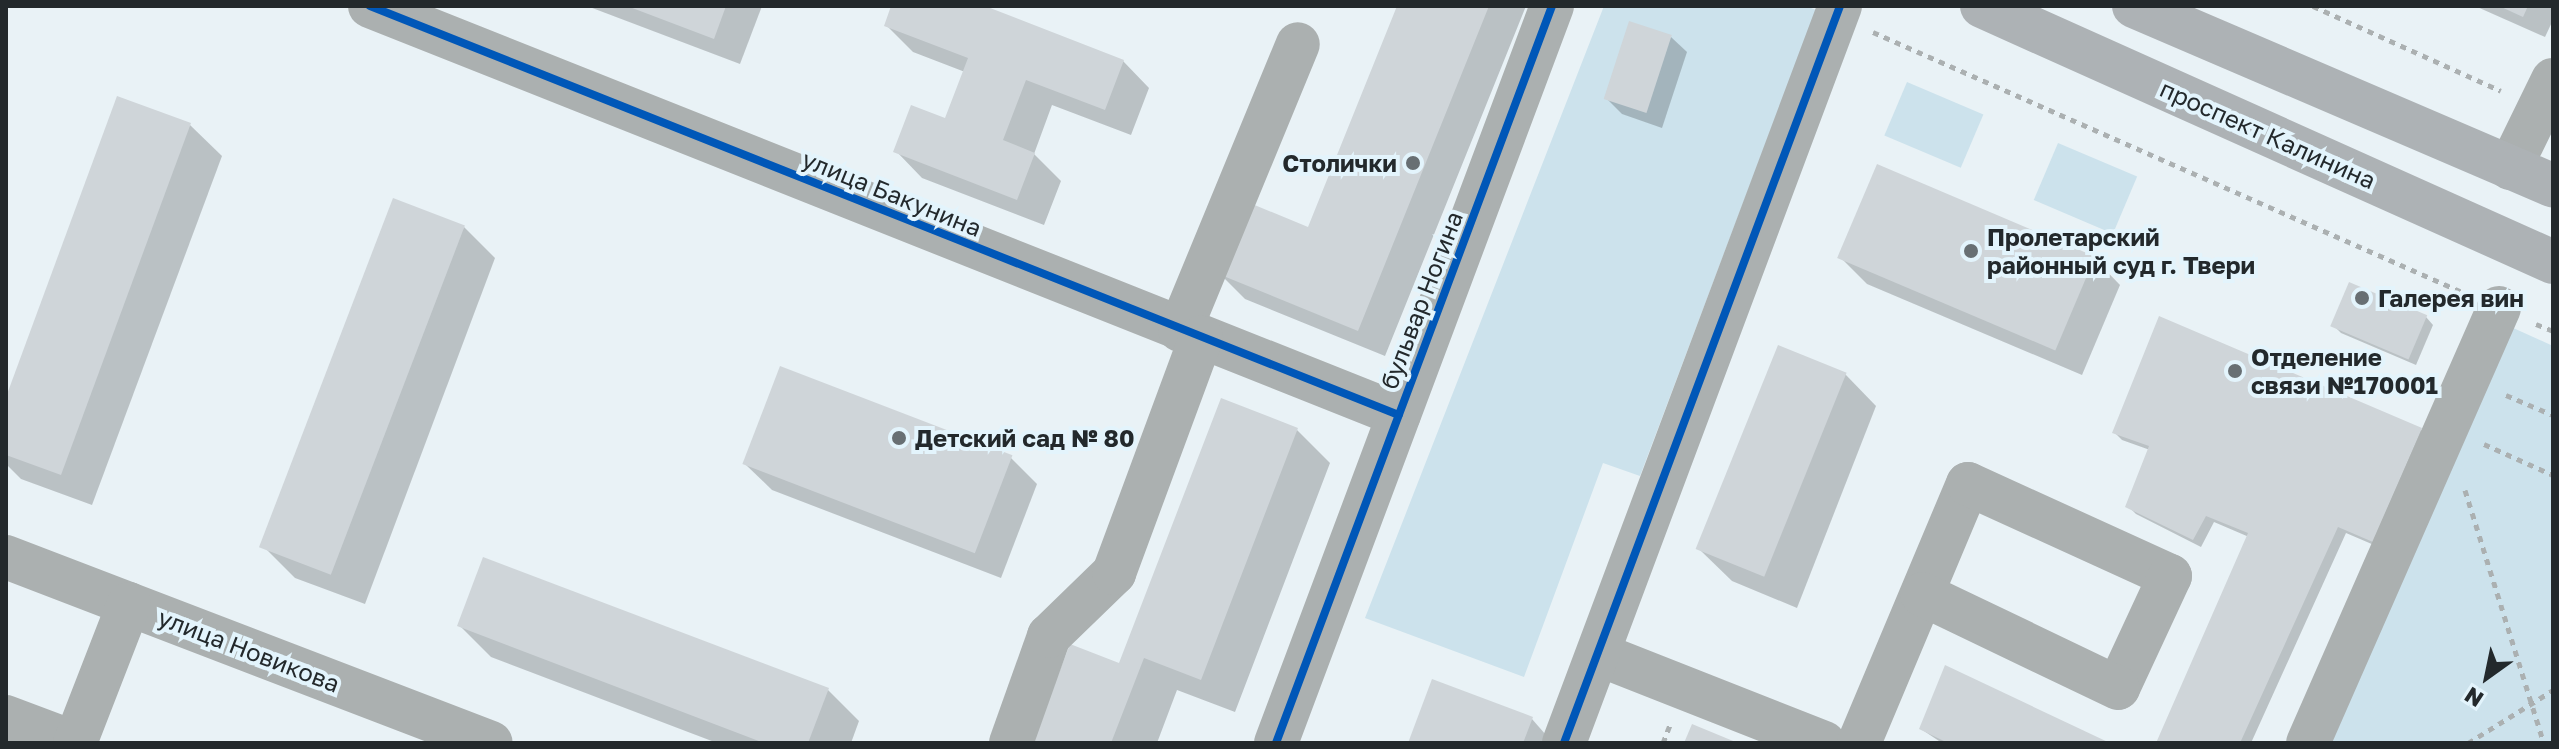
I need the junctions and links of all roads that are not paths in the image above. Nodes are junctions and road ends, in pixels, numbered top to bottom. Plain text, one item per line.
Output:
1 (370, 6) edge
2 (1552, 6) edge
3 (1982, 6) edge
4 (2134, 6) edge
5 (1838, 10) edge
6 (1298, 44) dead end
7 (2553, 80) edge
8 (2510, 168) junction
9 (2553, 186) edge
10 (2553, 262) edge
11 (2499, 308) road end
12 (1191, 334) junction
13 (1399, 415) junction
14 (6, 557) edge
15 (1922, 594) junction
16 (129, 604) junction
17 (1598, 654) junction
18 (6, 717) edge
19 (75, 743) edge
20 (491, 743) edge
21 (1011, 743) edge
22 (1276, 743) edge
23 (1564, 743) edge
24 (1824, 743) edge
25 (1859, 743) edge
26 (2308, 743) edge

1 - 12 street, улица Бакунина
2 - 13 street, бульвар Ногина
3 - 10 main road, проспект Калинина
4 - 8 main road
5 - 17 street
6 - 12 street
7 - 8 street
8 - 9 main road
11 - 26 street
12 - 13 street, улица Бакунина
12 - 21 street
13 - 22 street, бульвар Ногина
14 - 16 street, улица Новикова
15 - 15 street
15 - 25 street
16 - 19 street
16 - 20 street, улица Новикова
17 - 23 street
17 - 24 street
18 - 19 street

